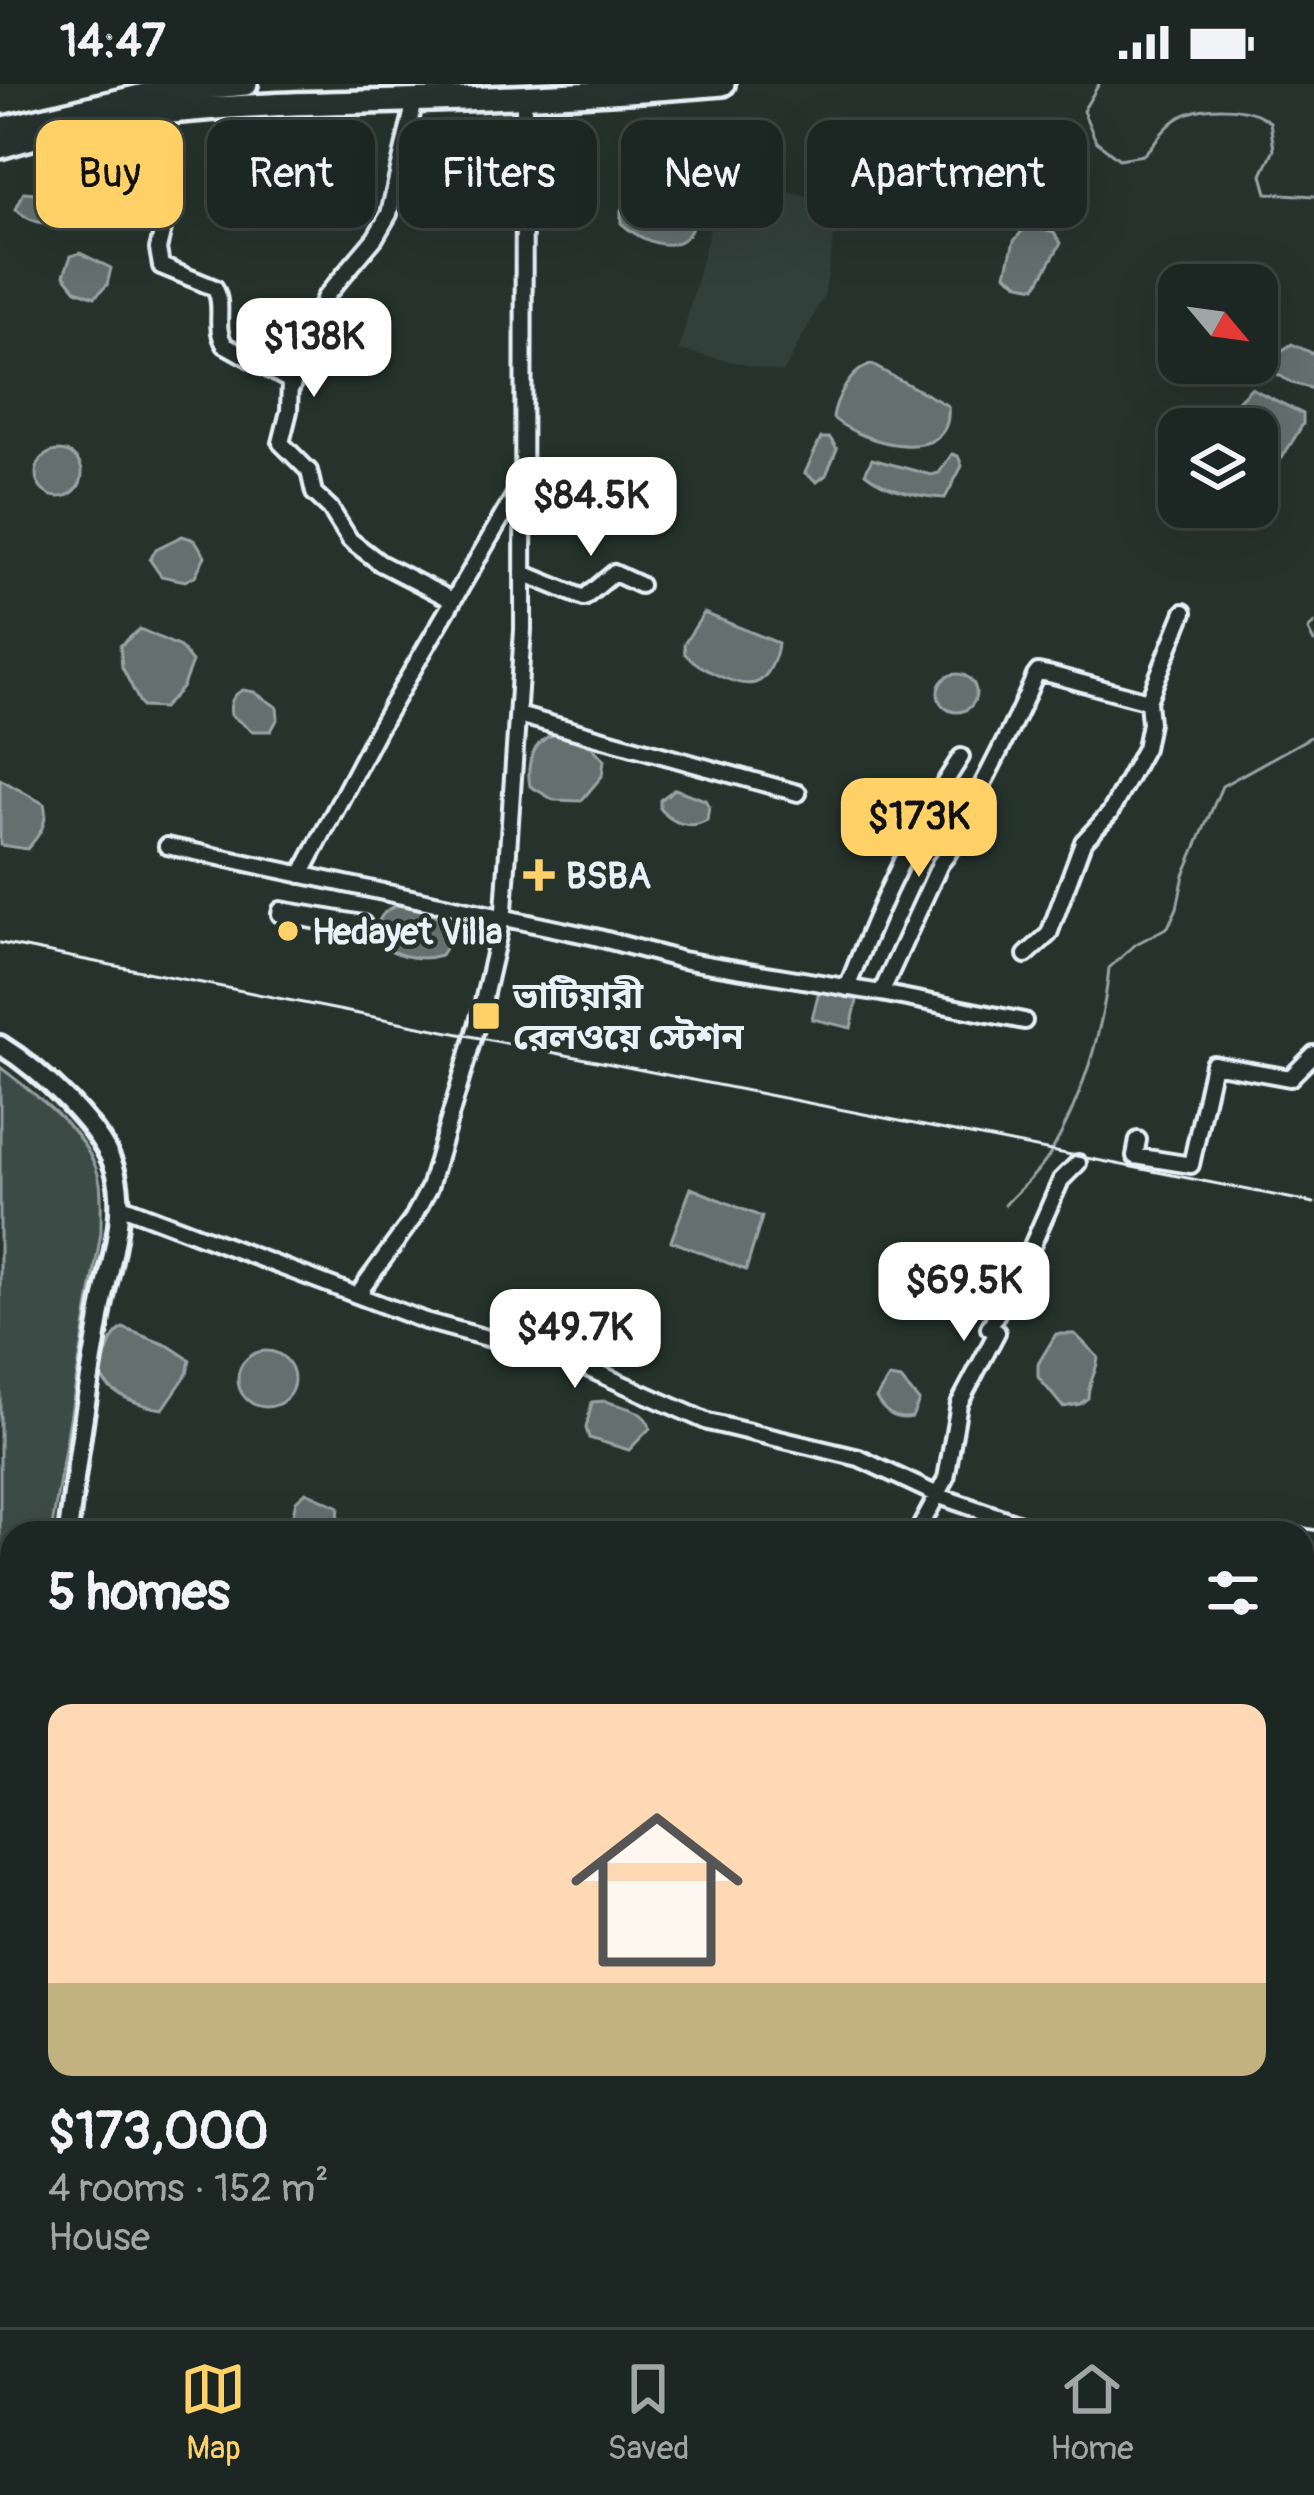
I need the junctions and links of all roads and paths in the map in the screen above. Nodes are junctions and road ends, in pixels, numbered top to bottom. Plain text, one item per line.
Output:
1 (246, 84) edge
2 (723, 84) edge
3 (170, 87) edge
4 (524, 97) junction
5 (415, 100) junction
6 (0, 129) edge
7 (0, 147) edge
8 (163, 228) edge
9 (290, 391) junction
10 (526, 476) junction
11 (523, 573) junction
12 (640, 585) dead end
13 (452, 600) junction
14 (1184, 612) dead end
15 (1148, 701) junction
16 (518, 716) junction
17 (961, 757) dead end
18 (799, 793) dead end
19 (166, 846) dead end
20 (301, 875) junction
21 (502, 919) junction
22 (362, 929) joint
23 (1026, 955) dead end
24 (847, 988) junction
25 (880, 993) junction
26 (1024, 1022) dead end
27 (0, 1045) edge
28 (1314, 1054) edge
29 (1138, 1140) dead end
30 (1078, 1163) dead end
31 (118, 1205) junction
32 (356, 1294) junction
33 (938, 1492) junction
34 (70, 1521) edge
35 (923, 1521) edge
36 (1014, 1521) edge

1 - 3 highway
2 - 4 highway
3 - 6 highway
4 - 5 highway
4 - 10 street
5 - 7 highway
5 - 9 street
8 - 9 street
9 - 13 street
10 - 11 street
10 - 13 street
11 - 12 street
11 - 16 street
13 - 20 street
14 - 15 street
15 - 23 street
15 - 25 street
16 - 18 street
16 - 21 street
17 - 24 street
19 - 20 street
20 - 21 street
21 - 24 street
21 - 32 street
22 - 22 street
24 - 25 street
25 - 26 street
27 - 31 main road
28 - 29 street
30 - 33 street
31 - 32 street
31 - 34 main road
32 - 33 street
33 - 35 street
33 - 36 street

